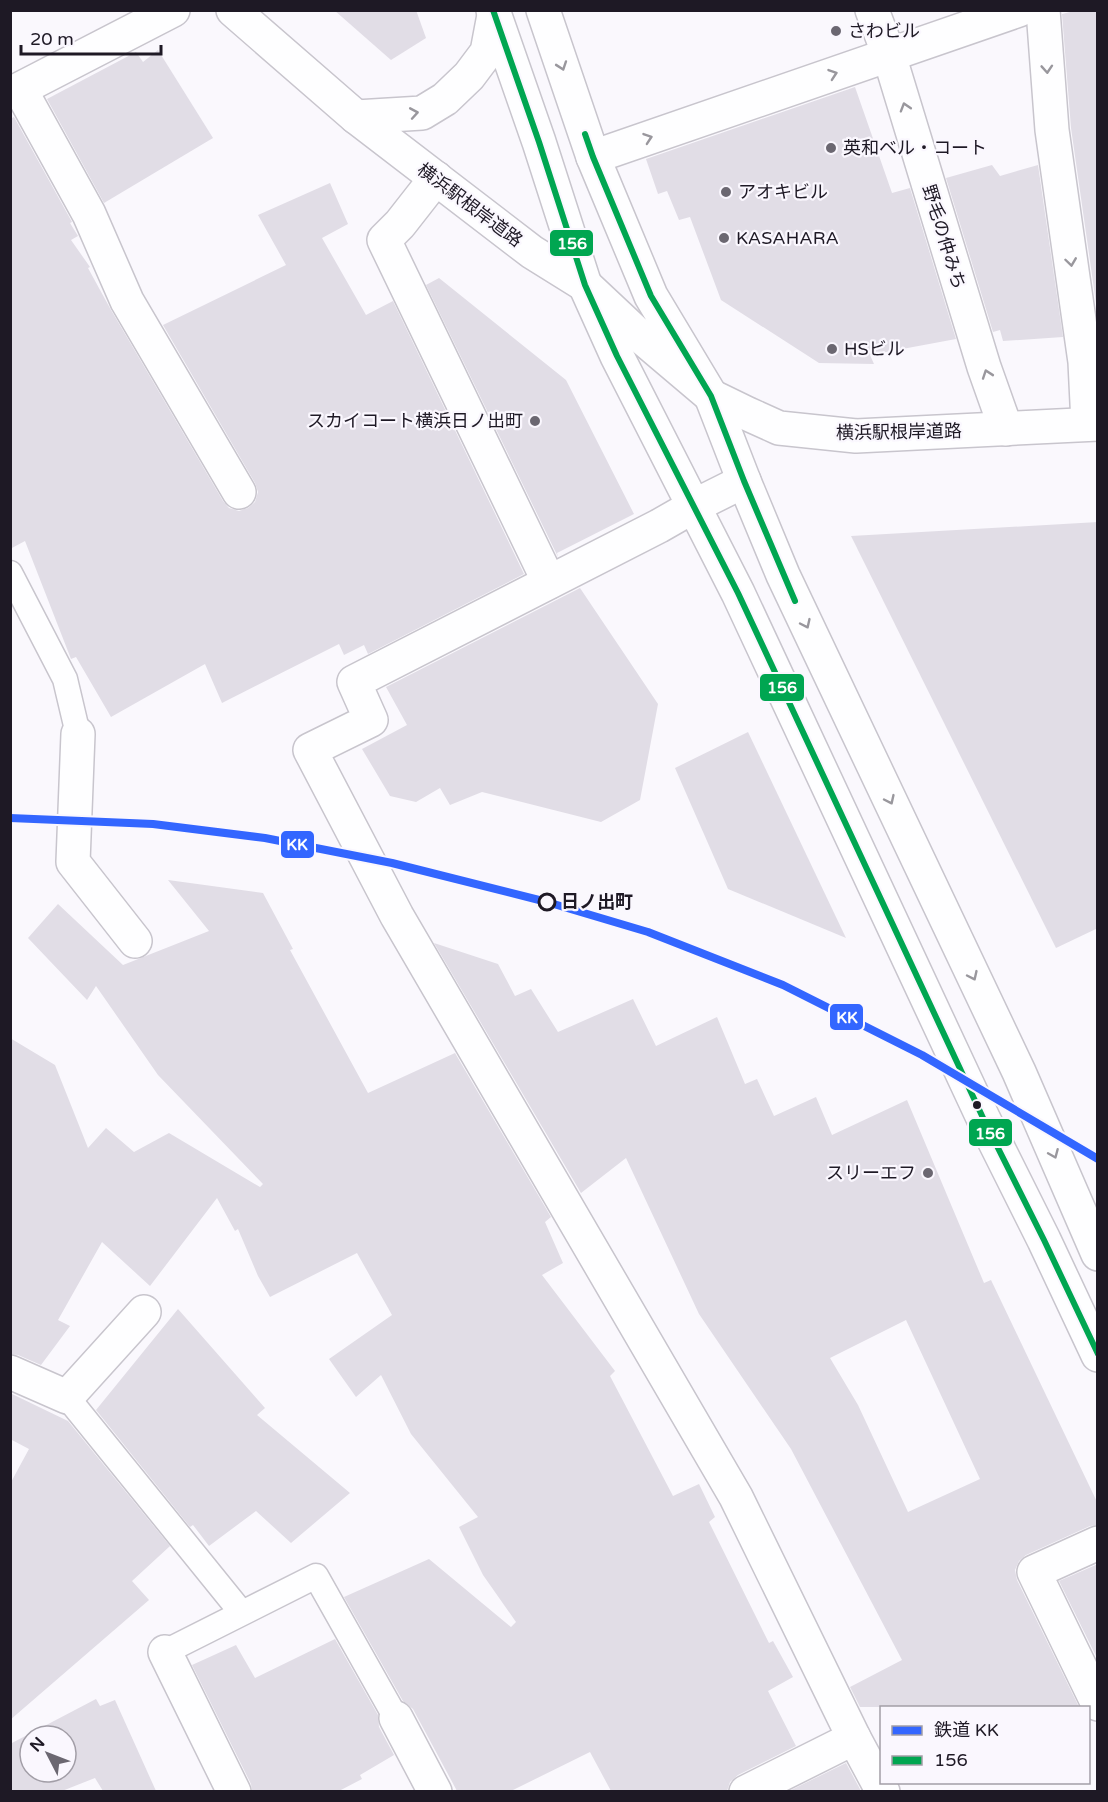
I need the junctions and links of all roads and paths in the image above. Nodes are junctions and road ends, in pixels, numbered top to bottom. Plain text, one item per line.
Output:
1 (173, 10) edge
2 (233, 10) edge
3 (543, 10) edge
4 (872, 10) edge
5 (1019, 10) edge
6 (1043, 10) edge
7 (494, 13) edge
8 (889, 55) junction
9 (356, 117) junction
10 (593, 157) junction
11 (436, 178) junction
12 (585, 285) junction
13 (711, 396) junction
14 (1093, 424) edge
15 (1006, 429) junction
16 (744, 481) junction
17 (239, 492) dead end
18 (694, 506) junction
19 (10, 573) edge
20 (549, 582) junction
21 (78, 734) joint
22 (135, 941) dead end
23 (1098, 1254) edge
24 (144, 1312) dead end
25 (1098, 1354) edge
26 (10, 1372) edge
27 (67, 1396) junction
28 (1098, 1543) edge
29 (241, 1612) junction
30 (165, 1652) joint
31 (1098, 1704) edge
32 (396, 1718) joint
33 (854, 1738) junction
34 (234, 1791) edge
35 (435, 1791) edge
36 (746, 1791) edge
37 (883, 1791) edge

1 - 17 street
2 - 9 street, 横浜駅根岸道路
3 -> 10 street
4 - 8 street, 野毛の仲みち
5 - 8 street
6 -> 14 street
9 -> 7 street
7 - 12 street
10 -> 8 street
15 -> 8 street, 野毛の仲みち
9 - 11 street, 横浜駅根岸道路
10 - 13 street
11 - 12 street, 横浜駅根岸道路
11 - 20 street
12 - 13 street, 横浜駅根岸道路
12 - 18 street
13 - 15 street, 横浜駅根岸道路
13 - 16 street
14 - 15 street, 横浜駅根岸道路
16 - 18 street
16 -> 23 street
18 - 20 street
18 - 25 street
19 - 21 lane
20 - 33 street
21 - 22 street
24 - 27 street
26 - 27 street
27 - 29 lane
28 - 31 street
29 - 30 lane
29 - 32 lane
30 - 34 street
32 - 35 street
33 - 36 street
33 - 37 street

